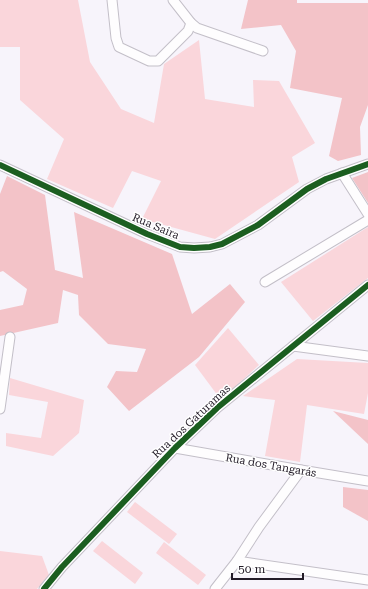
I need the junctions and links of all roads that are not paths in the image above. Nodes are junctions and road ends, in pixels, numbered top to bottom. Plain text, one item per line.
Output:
1 (112, 0) edge
2 (173, 0) edge
3 (191, 23) junction
4 (262, 51) dead end
5 (368, 164) edge
6 (0, 165) edge
7 (342, 173) junction
8 (368, 214) edge
9 (368, 220) edge
10 (265, 282) dead end
11 (368, 285) edge
12 (10, 337) dead end
13 (293, 346) junction
14 (368, 356) edge
15 (0, 409) edge
16 (175, 448) junction
17 (301, 470) junction
18 (368, 481) edge
19 (237, 561) junction
20 (368, 580) edge
21 (44, 589) edge
22 (215, 589) edge

1 - 3 street
2 - 3 street
3 - 4 street
5 - 7 street, Rua Saira
6 - 7 street, Rua Saira
7 - 8 street
9 - 10 street
11 - 13 street, Rua dos Gaturamas
12 - 15 street
13 - 14 street
13 - 16 street, Rua dos Gaturamas
16 - 17 street, Rua dos Tangarás
16 - 21 street, Rua dos Gaturamas
17 - 18 street, Rua dos Tangarás
17 - 19 street
19 - 20 street
19 - 22 street

